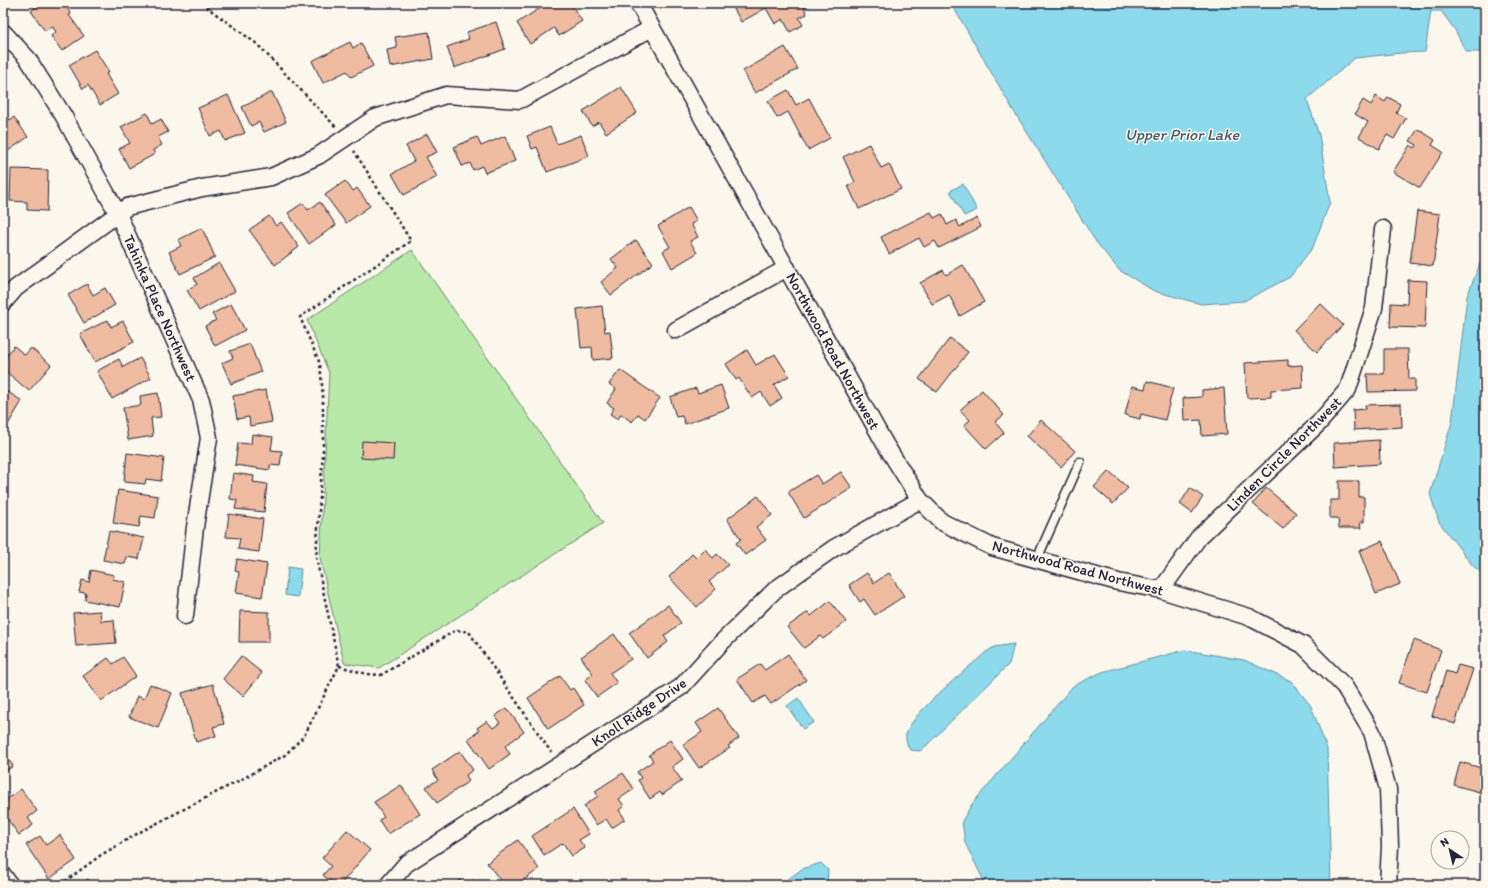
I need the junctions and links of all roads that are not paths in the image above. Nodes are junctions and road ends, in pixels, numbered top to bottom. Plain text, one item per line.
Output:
1 (638, 3) edge
2 (652, 28) junction
3 (3, 32) edge
4 (118, 214) junction
5 (1384, 229) dead end
6 (787, 268) junction
7 (3, 303) edge
8 (676, 330) dead end
9 (1080, 462) dead end
10 (920, 500) junction
11 (1038, 558) junction
12 (1161, 590) junction
13 (185, 616) dead end
14 (3, 875) edge
15 (10, 885) edge
16 (388, 885) edge
17 (1388, 885) edge

1 - 2 street, Northwood Road Northwest
2 - 4 street
2 - 6 street, Northwood Road Northwest
3 - 4 street, Tahinka Place Northwest
4 - 7 street
4 - 13 street, Tahinka Place Northwest
5 - 12 street, Linden Circle Northwest
6 - 8 street
6 - 10 street, Northwood Road Northwest
9 - 11 lane
10 - 11 street, Northwood Road Northwest
10 - 16 street, Knoll Ridge Drive
11 - 12 street, Northwood Road Northwest
12 - 17 street, Northwood Road Northwest
14 - 15 street

